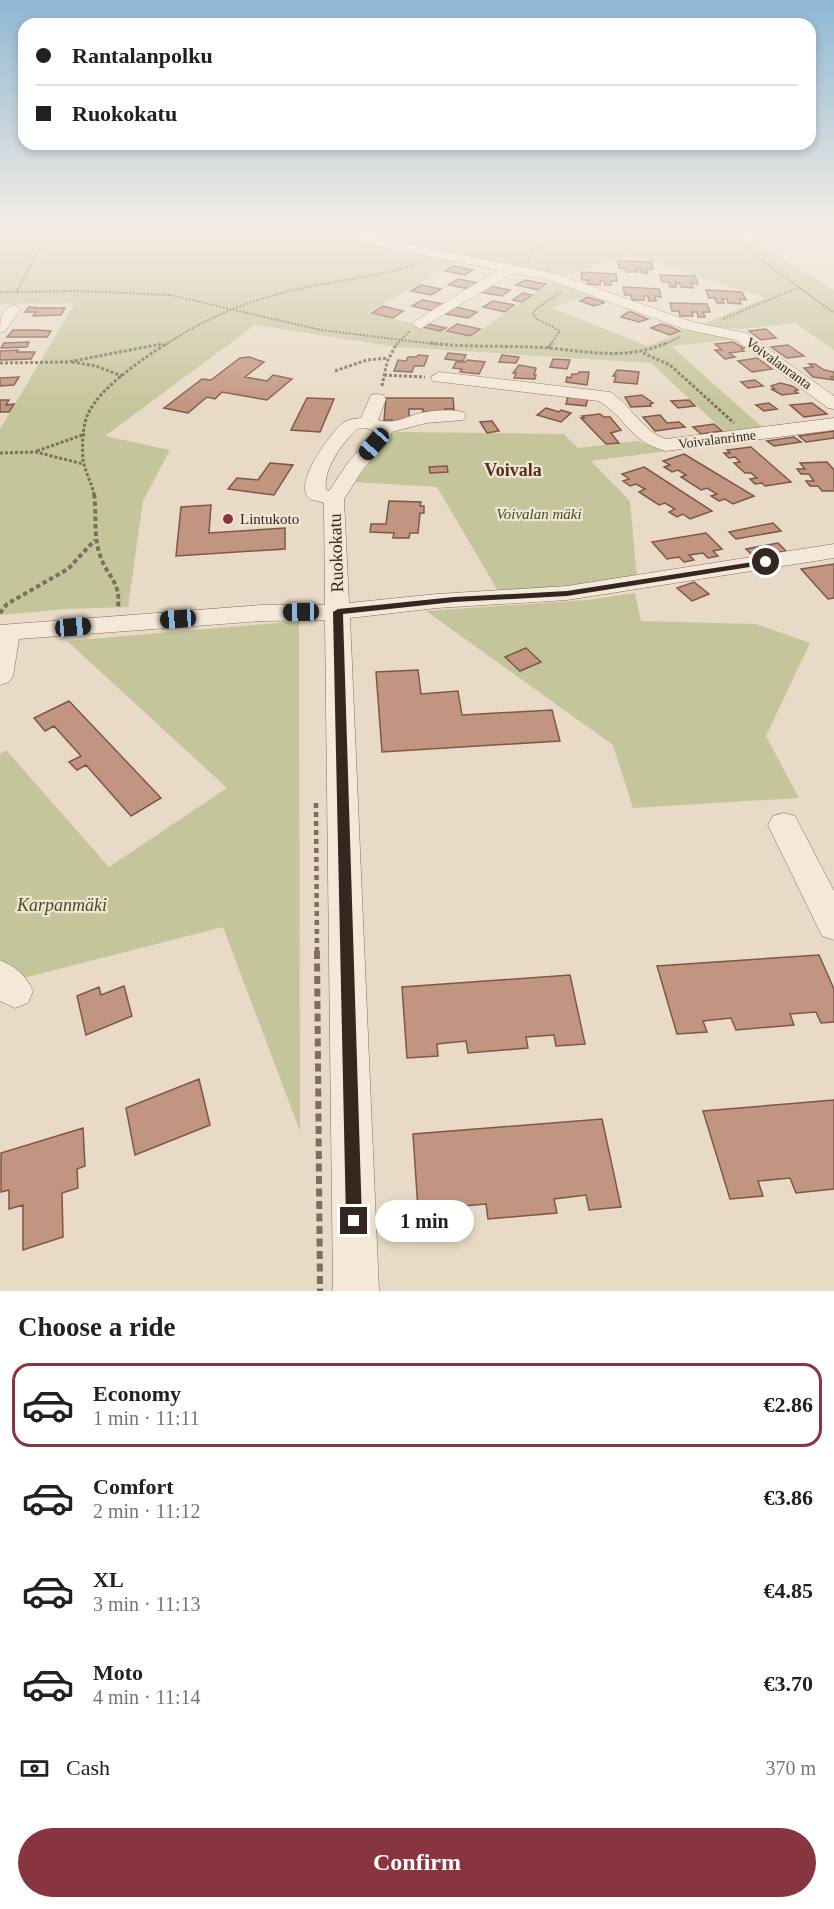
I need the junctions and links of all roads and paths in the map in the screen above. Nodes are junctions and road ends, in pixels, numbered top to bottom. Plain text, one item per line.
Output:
1 (300, 289) edge
2 (476, 289) edge
3 (562, 289) edge
4 (587, 289) edge
5 (802, 289) edge
6 (17, 291) junction
7 (0, 292) edge
8 (14, 309) joint
9 (237, 310) junction
10 (834, 313) edge
11 (420, 324) joint
12 (0, 328) edge
13 (399, 339) junction
14 (164, 343) junction
15 (548, 348) junction
16 (388, 358) junction
17 (68, 362) junction
18 (0, 363) edge
19 (335, 370) dead end
20 (122, 375) junction
21 (384, 375) junction
22 (439, 377) joint
23 (377, 399) joint
24 (834, 404) edge
25 (457, 416) dead end
26 (834, 424) edge
27 (376, 425) junction
28 (85, 434) junction
29 (747, 435) junction
30 (36, 452) junction
31 (0, 453) edge
32 (83, 464) junction
33 (334, 499) junction
34 (96, 540) junction
35 (834, 551) edge
36 (338, 612) junction
37 (115, 623) junction
38 (2, 626) edge
39 (0, 676) edge
40 (315, 798) dead end
41 (784, 825) dead end
42 (834, 926) edge
43 (320, 1291) edge
44 (356, 1291) edge

1 - 9 path
2 - 11 street
3 - 15 path
4 - 24 street, Voivalanranta
5 - 10 path
6 - 7 path
6 - 8 path
6 - 9 path
8 - 12 street
9 - 13 path
9 - 14 path
11 - 13 path
13 - 15 path
13 - 16 path
14 - 17 path
14 - 20 path
15 - 29 path
16 - 19 path
16 - 21 path
17 - 18 path
17 - 20 path
20 - 28 path
21 - 22 path
21 - 23 path
22 - 29 street, Voivalanrinne
23 - 27 street
25 - 27 street
26 - 29 street, Voivalanrinne
27 - 33 street, Ruokokatu
27 - 33 street, Ruokokatu
28 - 30 path
28 - 32 path
30 - 31 path
30 - 32 path
32 - 34 path
33 - 36 street, Ruokokatu
34 - 37 path
34 - 38 path
35 - 36 street
36 - 37 street
36 - 44 street, Ruokokatu
37 - 38 street
38 - 39 street
40 - 43 path
41 - 42 street

